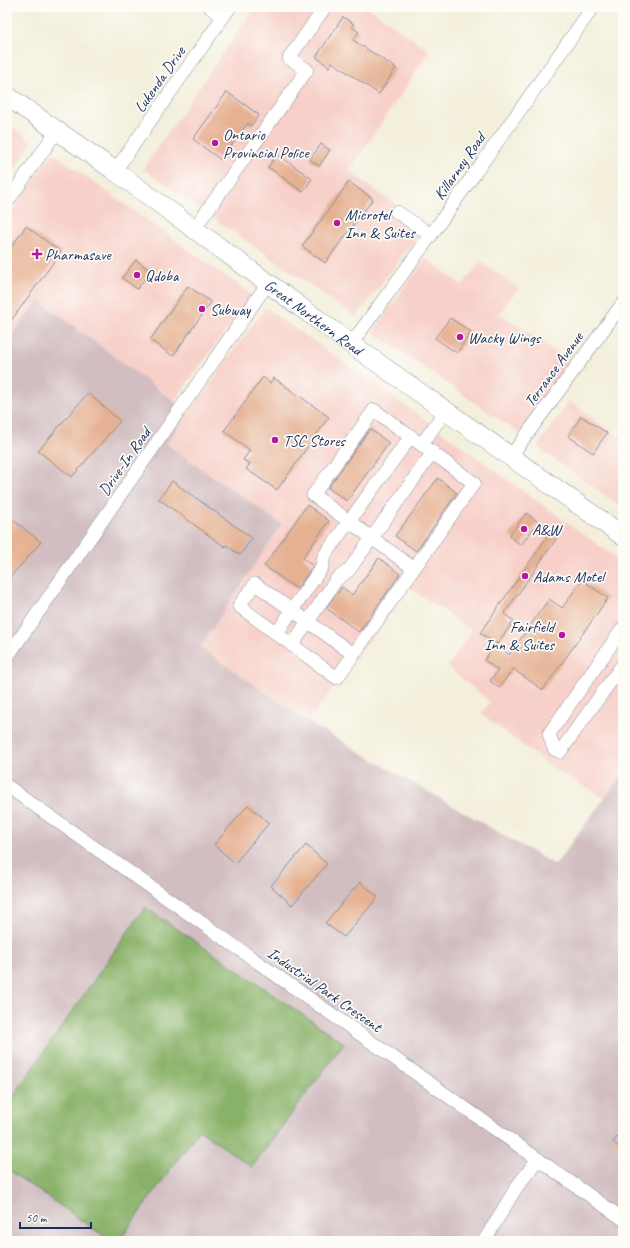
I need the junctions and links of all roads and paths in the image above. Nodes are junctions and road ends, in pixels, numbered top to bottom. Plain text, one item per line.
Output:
1 (210, 7) edge
2 (319, 7) edge
3 (592, 7) edge
4 (227, 12) edge
5 (7, 96) edge
6 (57, 132) junction
7 (115, 171) junction
8 (7, 202) edge
9 (397, 212) dead end
10 (194, 229) junction
11 (431, 235) junction
12 (268, 283) junction
13 (623, 303) edge
14 (351, 344) junction
15 (446, 410) junction
16 (416, 440) junction
17 (433, 452) junction
18 (511, 456) junction
19 (350, 521) junction
20 (623, 536) edge
21 (372, 538) junction
22 (413, 568) junction
23 (292, 610) junction
24 (308, 622) junction
25 (623, 628) edge
26 (276, 633) junction
27 (292, 645) junction
28 (353, 654) junction
29 (7, 657) edge
30 (623, 664) edge
31 (7, 786) edge
32 (538, 1159) junction
33 (623, 1219) edge
34 (484, 1241) edge

1 - 4 street
2 - 10 street
3 - 11 street, Killarney Road
4 - 7 street, Lukenda Drive
5 - 6 highway, Great Northern Road
6 - 7 highway, Great Northern Road
6 - 8 street
7 - 10 highway, Great Northern Road
9 - 11 street
10 - 12 highway, Great Northern Road
11 - 14 street, Killarney Road
12 - 14 highway, Great Northern Road
12 - 29 street, Drive-In Road
13 - 18 street, Terrance Avenue
14 - 15 highway, Great Northern Road
15 - 16 street
15 - 18 highway, Great Northern Road
16 - 17 street
16 - 19 street
16 - 19 street
17 - 21 street
17 - 22 street
18 - 20 highway, Great Northern Road
19 - 21 street
19 - 23 street
21 - 22 street
21 - 24 street
22 - 28 street
23 - 24 street
23 - 26 street
23 - 26 street
24 - 27 street
24 - 28 street
25 - 30 street
26 - 27 street
27 - 28 street
31 - 32 street, Industrial Park Crescent
32 - 33 street, Industrial Park Crescent
32 - 34 street

